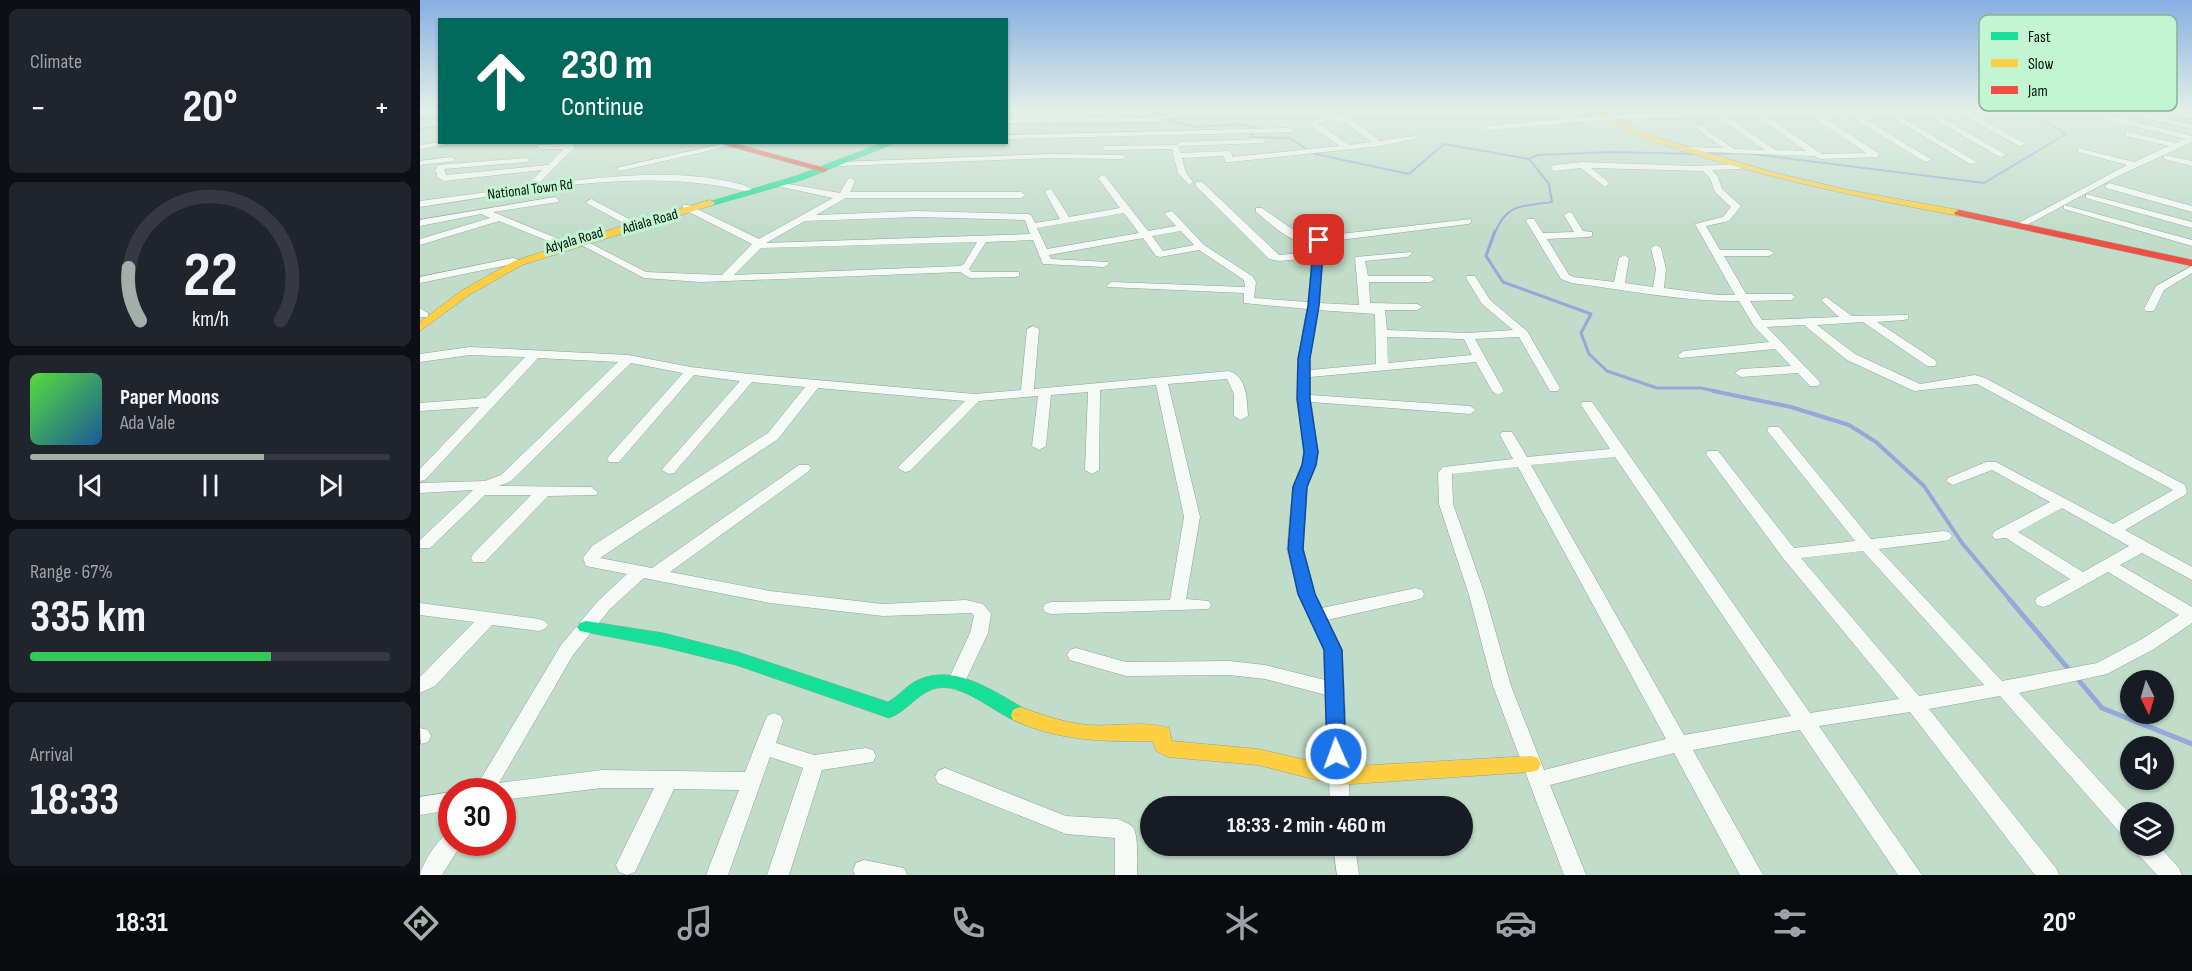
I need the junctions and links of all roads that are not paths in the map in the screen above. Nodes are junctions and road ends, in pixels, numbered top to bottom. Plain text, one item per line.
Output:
1 (565, 152) edge
2 (695, 152) edge
3 (769, 152) edge
4 (863, 152) edge
5 (867, 152) edge
6 (1177, 152) edge
7 (1313, 152) edge
8 (1688, 152) edge
9 (1784, 152) edge
10 (1813, 152) edge
11 (1870, 152) edge
12 (1914, 152) edge
13 (1956, 152) edge
14 (1997, 152) edge
15 (2088, 152) edge
16 (2164, 152) edge
17 (2178, 152) edge
18 (1228, 153) joint
19 (1816, 154) junction
20 (2003, 155) dead end
21 (1178, 156) junction
22 (1123, 157) dead end
23 (2167, 157) junction
24 (452, 159) dead end
25 (526, 160) dead end
26 (1928, 160) dead end
27 (501, 162) junction
28 (1705, 162) junction
29 (1973, 162) dead end
30 (420, 163) edge
31 (2192, 164) edge
32 (832, 165) junction
33 (1582, 165) junction
34 (2135, 165) junction
35 (550, 167) junction
36 (620, 168) dead end
37 (1554, 168) dead end
38 (491, 173) junction
39 (1102, 178) dead end
40 (850, 181) dead end
41 (780, 184) junction
42 (1605, 184) dead end
43 (2109, 186) junction
44 (529, 189) junction
45 (748, 189) junction
46 (1048, 192) dead end
47 (843, 195) junction
48 (1021, 195) dead end
49 (2089, 196) junction
50 (555, 200) dead end
51 (591, 202) dead end
52 (420, 204) edge
53 (2067, 207) junction
54 (689, 208) junction
55 (2192, 209) edge
56 (1127, 210) junction
57 (1259, 210) dead end
58 (482, 211) junction
59 (1169, 213) dead end
60 (1569, 215) dead end
61 (499, 218) junction
62 (804, 218) junction
63 (1066, 220) junction
64 (1468, 221) dead end
65 (1531, 221) dead end
66 (420, 223) edge
67 (630, 223) junction
68 (2192, 225) edge
69 (1033, 226) junction
70 (2024, 226) junction
71 (1183, 228) junction
72 (1147, 235) junction
73 (1541, 236) junction
74 (1035, 237) junction
75 (982, 239) junction
76 (579, 240) junction
77 (1319, 240) junction
78 (420, 242) edge
79 (561, 243) junction
80 (2192, 243) edge
81 (758, 245) junction
82 (1201, 247) junction
83 (1656, 248) dead end
84 (1043, 253) junction
85 (1718, 253) junction
86 (1769, 253) dead end
87 (1407, 254) dead end
88 (1316, 255) junction
89 (1624, 258) dead end
90 (513, 261) junction
91 (2192, 263) edge
92 (1104, 264) dead end
93 (962, 269) junction
94 (2192, 269) edge
95 (1015, 274) dead end
96 (726, 277) junction
97 (1471, 278) dead end
98 (1365, 279) junction
99 (1430, 279) dead end
100 (420, 280) edge
101 (1112, 285) dead end
102 (1619, 286) junction
103 (1249, 290) junction
104 (1658, 291) junction
105 (1791, 297) dead end
106 (1743, 298) junction
107 (1826, 300) dead end
108 (1313, 306) junction
109 (1365, 307) junction
110 (1417, 307) dead end
111 (2150, 309) dead end
112 (1904, 317) dead end
113 (421, 318) edge
114 (1866, 319) junction
115 (1850, 320) junction
116 (1806, 322) junction
117 (1758, 324) junction
118 (1033, 329) dead end
119 (1382, 333) junction
120 (1523, 333) junction
121 (1468, 336) junction
122 (1778, 345) junction
123 (535, 354) junction
124 (1684, 355) dead end
125 (420, 358) edge
126 (1481, 358) junction
127 (628, 359) junction
128 (1931, 363) dead end
129 (1382, 368) junction
130 (1800, 369) junction
131 (691, 371) junction
132 (1741, 373) dead end
133 (1304, 374) junction
134 (749, 378) junction
135 (1161, 380) junction
136 (1814, 383) dead end
137 (814, 384) junction
138 (1094, 386) junction
139 (1554, 388) dead end
140 (1045, 391) junction
141 (1498, 391) dead end
142 (1027, 393) junction
143 (975, 398) junction
144 (490, 402) junction
145 (1587, 405) dead end
146 (1305, 406) junction
147 (420, 407) edge
148 (1470, 410) dead end
149 (1241, 416) dead end
150 (1774, 430) dead end
151 (1507, 435) dead end
152 (1039, 446) dead end
153 (1619, 452) junction
154 (1713, 454) dead end
155 (614, 459) dead end
156 (1522, 463) junction
157 (804, 468) dead end
158 (905, 468) dead end
159 (669, 470) dead end
160 (1092, 470) dead end
161 (420, 477) edge
162 (1953, 481) dead end
163 (485, 487) junction
164 (420, 488) edge
165 (543, 492) junction
166 (591, 492) dead end
167 (2062, 502) junction
168 (2114, 530) junction
169 (1944, 536) dead end
170 (425, 544) dead end
171 (1866, 544) junction
172 (2142, 546) junction
173 (1789, 554) junction
174 (479, 558) dead end
175 (2108, 565) junction
176 (647, 574) junction
177 (2192, 574) edge
178 (2082, 579) junction
179 (1416, 594) dead end
180 (428, 601) dead end
181 (2043, 601) dead end
182 (1177, 605) junction
183 (1203, 605) dead end
184 (1051, 608) dead end
185 (1316, 616) junction
186 (488, 618) junction
187 (539, 625) dead end
188 (586, 627) junction
189 (1076, 655) dead end
190 (956, 682) junction
191 (420, 686) edge
192 (2001, 689) junction
193 (1334, 690) junction
194 (1914, 704) junction
195 (1805, 720) junction
196 (774, 722) dead end
197 (1679, 744) junction
198 (764, 747) junction
199 (866, 756) dead end
200 (814, 764) junction
201 (1535, 772) junction
202 (1337, 776) junction
203 (945, 777) dead end
204 (491, 778) edge
205 (668, 780) junction
206 (750, 781) junction
207 (516, 790) edge
208 (1340, 796) edge
209 (438, 803) edge
210 (420, 806) edge
211 (2120, 818) edge
212 (442, 856) edge
213 (1345, 856) edge
214 (2154, 856) edge
215 (627, 865) dead end
216 (864, 870) dead end
217 (430, 875) edge
218 (717, 875) edge
219 (778, 875) edge
220 (896, 875) edge
221 (1126, 875) edge
222 (1348, 875) edge
223 (1575, 875) edge
224 (1752, 875) edge
225 (1911, 875) edge
226 (2048, 875) edge
227 (2171, 875) edge

1 - 35 street
2 - 36 street
3 - 32 main road
4 - 32 main road, Adiala Road
5 - 32 main road, Adiala Road
6 - 21 street
7 - 18 street
8 - 28 main road
9 - 19 street
10 - 19 street
11 - 19 street
12 - 26 street
13 - 29 street
14 - 20 street
15 - 34 street
16 - 34 street
17 - 23 street
18 - 21 street
21 - 88 street
22 - 32 street
23 - 31 street
23 - 43 street
24 - 30 street
25 - 27 street
27 - 38 street
27 - 38 street
28 - 33 street
28 - 70 main road
28 - 85 street
32 - 41 main road, Adiala Road
32 - 45 main road, Adyala Road
33 - 37 street
33 - 42 street
34 - 70 street
35 - 38 street
35 - 44 street
39 - 56 street
40 - 47 street
41 - 47 street
41 - 54 main road, Adiala Road
43 - 49 street
43 - 55 street
44 - 45 street, National Town Rd
44 - 52 street, National Town Rd
45 - 54 main road, Adyala Road
46 - 63 street
47 - 48 street
47 - 62 street
49 - 53 street
49 - 68 street
50 - 58 street
51 - 67 street
53 - 70 street
53 - 80 street
54 - 67 main road, Adyala Road
54 - 76 main road, Adiala Road
54 - 81 street
56 - 63 street
56 - 72 street
57 - 77 street
58 - 61 street
58 - 66 street
59 - 71 street
60 - 73 street
61 - 78 street
61 - 79 street
62 - 69 street
62 - 81 street
63 - 69 street
64 - 77 street
65 - 73 street
67 - 76 main road, Adyala Road
69 - 74 street
70 - 91 main road
71 - 72 street
71 - 82 street
72 - 82 street
72 - 84 street
73 - 102 street
74 - 75 street
74 - 84 street
75 - 81 street
75 - 93 street
76 - 79 main road, Adyala Road
76 - 96 street
76 - 113 main road, Adiala Road
77 - 88 street
79 - 90 main road, Adyala Road
81 - 96 street
82 - 103 street
83 - 104 street
84 - 92 street
85 - 86 street
85 - 106 street
87 - 98 street
88 - 108 street
89 - 102 street
90 - 100 street
90 - 113 main road, Adyala Road
93 - 95 street
93 - 96 street
94 - 111 street
97 - 120 street
98 - 99 street
98 - 109 street
101 - 103 street
102 - 104 street
103 - 108 street
104 - 106 street
105 - 106 street
106 - 117 street
107 - 115 street
108 - 109 street
108 - 133 street
109 - 110 street
109 - 119 street
112 - 114 street
114 - 115 street
114 - 128 street
115 - 116 street
116 - 117 street
116 - 168 street
117 - 122 street
118 - 142 street
119 - 121 street
119 - 129 street
120 - 121 street
120 - 139 street
121 - 126 street
122 - 124 street
122 - 130 street
123 - 125 street
123 - 127 street
123 - 144 street
126 - 129 street
126 - 141 street
127 - 131 street
127 - 163 street
129 - 133 street
130 - 132 street
130 - 136 street
131 - 134 street
131 - 155 street
133 - 146 street
134 - 137 street
134 - 159 street
135 - 138 street
135 - 149 street
135 - 182 street
137 - 143 street
137 - 176 street
138 - 140 street
138 - 160 street
140 - 142 street
140 - 152 street
142 - 143 street
143 - 158 street
144 - 147 street
144 - 161 street
145 - 153 street
146 - 148 street
146 - 185 street
150 - 171 street
151 - 156 street
153 - 156 street
153 - 195 street
154 - 173 street
156 - 197 street
156 - 201 street
157 - 176 street
162 - 167 street
163 - 164 street
163 - 165 street
163 - 170 street
165 - 166 street
165 - 174 street
167 - 168 street
167 - 178 street
168 - 172 street
169 - 171 street
171 - 173 street
171 - 192 street
172 - 175 street
172 - 177 street
173 - 194 street
175 - 178 street
175 - 192 street
176 - 188 street
176 - 190 street
178 - 181 street
179 - 185 street
180 - 186 street
182 - 183 street
182 - 184 street
185 - 193 street
186 - 187 street
186 - 191 street
188 - 190 main road
188 - 204 street
189 - 193 street
190 - 202 main road
192 - 194 street
192 - 211 street
193 - 202 street
194 - 195 street
194 - 226 street
195 - 197 street
195 - 225 street
196 - 198 street
197 - 201 street
197 - 224 street
198 - 200 street
198 - 206 street
199 - 200 street
200 - 219 street
201 - 202 main road
201 - 223 street
202 - 208 street
203 - 221 street
205 - 206 street
205 - 207 street
205 - 215 street
206 - 218 street
209 - 210 street
212 - 217 street
213 - 222 street
214 - 227 street
216 - 220 street

